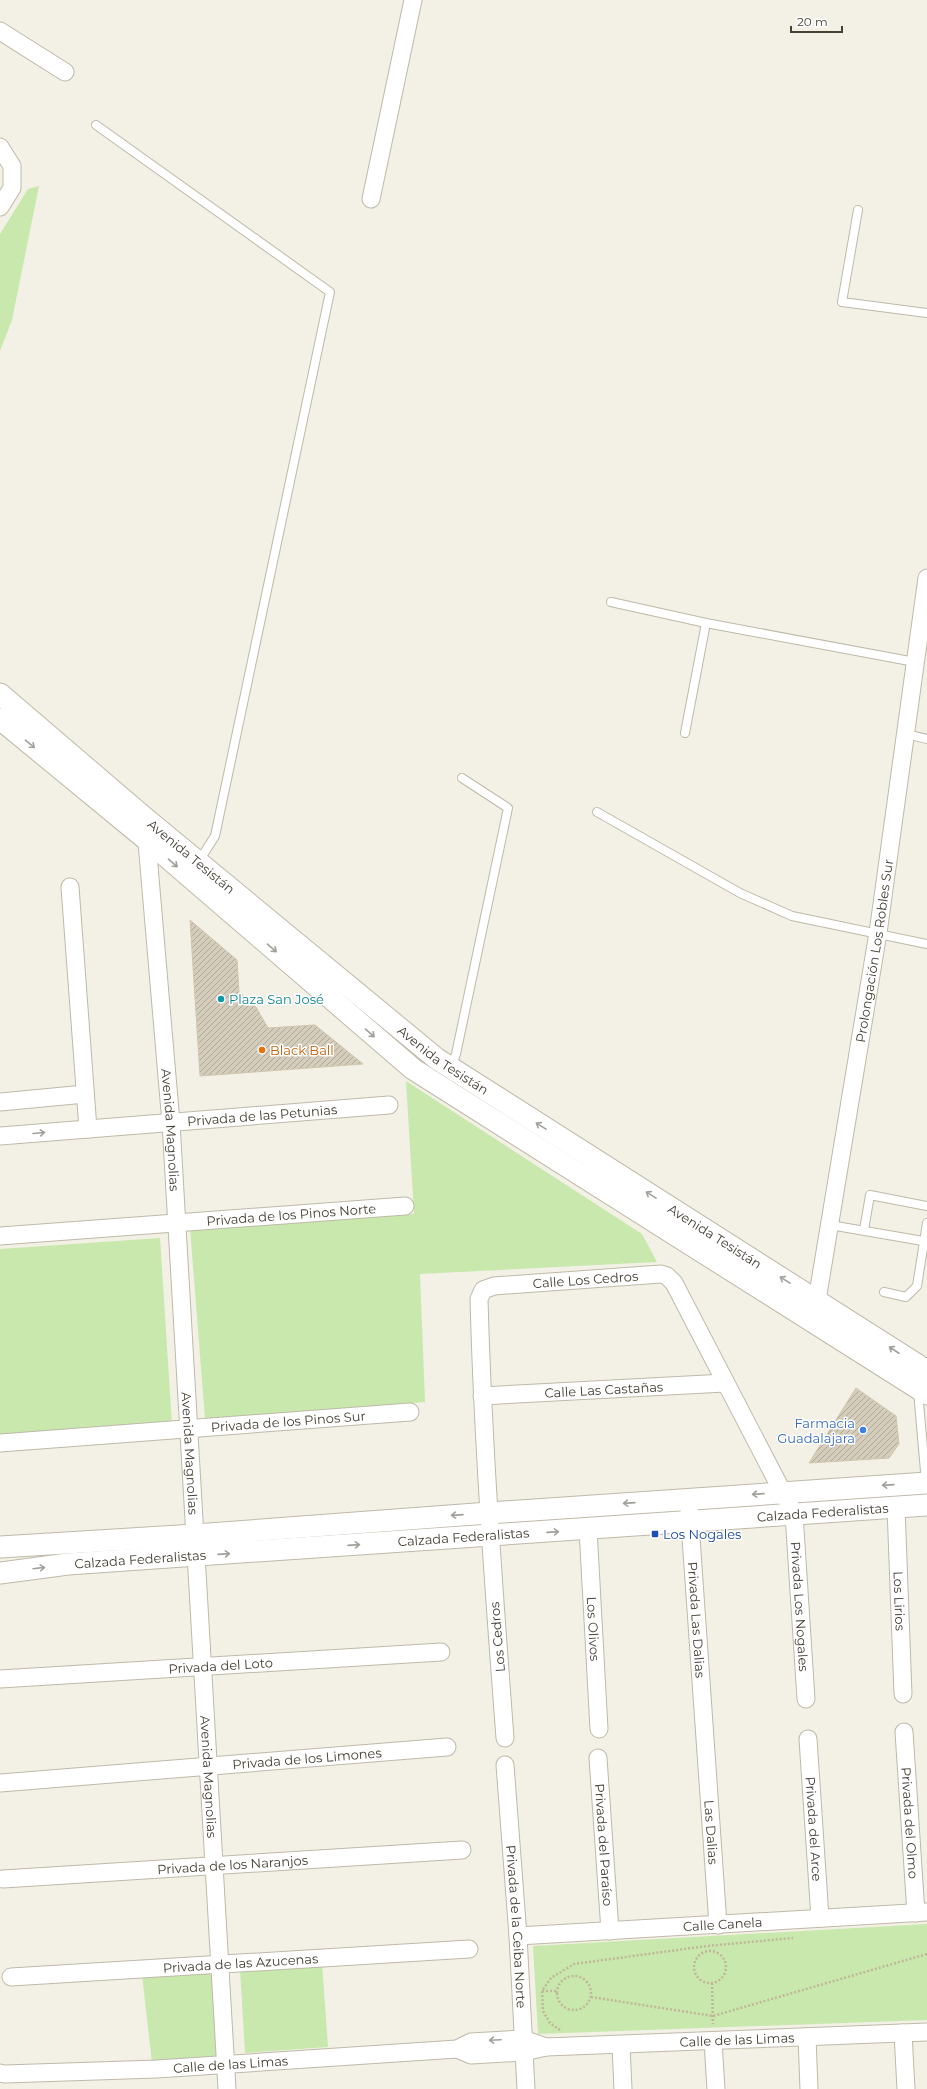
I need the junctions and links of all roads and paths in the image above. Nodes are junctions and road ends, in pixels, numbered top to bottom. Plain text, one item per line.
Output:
1 (413, 0) edge
2 (0, 31) edge
3 (65, 72) dead end
4 (96, 125) dead end
5 (0, 147) edge
6 (370, 199) dead end
7 (0, 207) edge
8 (858, 210) dead end
9 (927, 313) edge
10 (927, 578) edge
11 (611, 602) dead end
12 (706, 623) junction
13 (915, 662) junction
14 (0, 694) edge
15 (0, 719) edge
16 (685, 733) dead end
17 (906, 734) junction
18 (927, 739) edge
19 (462, 778) dead end
20 (597, 812) dead end
21 (146, 819) junction
22 (147, 840) junction
23 (199, 861) junction
24 (70, 887) dead end
25 (878, 933) junction
26 (927, 944) edge
27 (451, 1068) junction
28 (85, 1094) junction
29 (0, 1102) edge
30 (389, 1105) dead end
31 (171, 1122) junction
32 (88, 1129) junction
33 (0, 1136) edge
34 (579, 1150) junction
35 (569, 1168) junction
36 (405, 1206) dead end
37 (927, 1206) edge
38 (927, 1223) edge
39 (177, 1224) junction
40 (830, 1225) junction
41 (864, 1230) junction
42 (0, 1236) edge
43 (923, 1241) junction
44 (884, 1292) dead end
45 (817, 1301) junction
46 (813, 1322) junction
47 (725, 1383) junction
48 (924, 1384) edge
49 (482, 1396) junction
50 (410, 1412) dead end
51 (189, 1430) junction
52 (0, 1443) edge
53 (926, 1483) edge
54 (782, 1492) junction
55 (688, 1499) junction
56 (927, 1505) edge
57 (896, 1507) junction
58 (489, 1513) junction
59 (794, 1514) junction
60 (690, 1522) junction
61 (588, 1529) junction
62 (195, 1535) junction
63 (490, 1536) junction
64 (66, 1543) junction
65 (0, 1547) edge
66 (196, 1556) junction
67 (68, 1564) junction
68 (0, 1573) edge
69 (441, 1652) dead end
70 (203, 1667) junction
71 (0, 1679) edge
72 (903, 1694) dead end
73 (806, 1699) dead end
74 (600, 1729) dead end
75 (904, 1732) dead end
76 (505, 1738) dead end
77 (808, 1739) dead end
78 (705, 1740) joint
79 (447, 1748) dead end
80 (598, 1758) dead end
81 (505, 1765) dead end
82 (209, 1767) junction
83 (0, 1783) edge
84 (462, 1850) dead end
85 (214, 1866) junction
86 (3, 1879) dead end
87 (922, 1913) edge
88 (820, 1918) junction
89 (718, 1925) junction
90 (610, 1931) junction
91 (518, 1936) junction
92 (794, 1938) dead end
93 (707, 1946) junction
94 (469, 1949) dead end
95 (708, 1951) junction
96 (927, 1954) edge
97 (574, 1964) dead end
98 (220, 1965) junction
99 (11, 1977) dead end
100 (712, 1983) junction
101 (542, 1991) dead end
102 (556, 1991) junction
103 (591, 1997) junction
104 (713, 2016) junction
105 (927, 2032) edge
106 (903, 2033) junction
107 (807, 2037) junction
108 (713, 2040) junction
109 (523, 2045) junction
110 (621, 2045) junction
111 (226, 2064) junction
112 (2, 2075) edge
113 (228, 2089) edge
114 (526, 2089) edge
115 (623, 2089) edge
116 (716, 2089) edge
117 (809, 2089) edge
118 (906, 2089) edge

1 - 6 street
2 - 3 street
4 - 23 lane
5 - 7 street
8 - 9 lane
10 - 13 street, Prolongación Los Robles Sur
11 - 12 lane
12 - 13 lane
12 - 16 lane
13 - 17 street, Prolongación Los Robles Sur
14 - 21 street, Avenida Tesistán
15 -> 22 street, Avenida Tesistán
17 - 18 lane
17 - 25 street, Prolongación Los Robles Sur
19 - 27 lane
20 - 25 lane
21 - 22 street, Avenida Magnolias
21 - 23 street, Avenida Tesistán
22 - 31 street, Avenida Magnolias
22 -> 35 street, Avenida Tesistán
23 - 27 street, Avenida Tesistán
24 - 28 street
25 - 26 lane
25 - 40 street, Prolongación Los Robles Sur
34 -> 27 street, Avenida Tesistán
28 - 29 street
28 - 32 street
30 - 31 street, Privada de las Petunias
31 - 32 street, Privada de las Petunias
31 - 39 street, Avenida Magnolias
33 -> 32 street, Privada de las Petunias
34 - 35 street
45 -> 34 street, Avenida Tesistán
35 - 46 street, Avenida Tesistán
36 - 39 street, Privada de los Pinos Norte
37 - 41 lane
38 - 43 lane
39 - 42 street
39 - 51 street, Avenida Magnolias
40 - 41 lane
40 - 45 street, Prolongación Los Robles Sur
41 - 43 lane
43 - 44 lane
45 - 46 street, Prolongación Los Robles Sur
48 -> 45 street, Avenida Tesistán
46 - 48 street, Avenida Tesistán
47 - 49 street, Calle Las Castañas
47 - 49 street, Calle Los Cedros
47 - 54 street, Calle Los Cedros
48 - 53 lane
49 - 58 street, Calle Los Cedros
50 - 51 street, Privada de los Pinos Sur
51 - 52 street, Privada de los Pinos Sur
51 - 62 street, Avenida Magnolias
53 -> 54 street, Calzada Federalistas
54 -> 55 street, Calzada Federalistas
54 - 59 street, Calle Los Cedros
55 -> 58 street, Calzada Federalistas
55 - 60 street, Privada Las Dalias
56 - 57 street, Calzada Federalistas
57 - 59 street, Calzada Federalistas
57 - 72 street, Los Lirios
58 -> 62 street, Calzada Federalistas
58 - 63 street, Los Cedros
59 - 60 street, Calzada Federalistas
59 - 73 street, Privada Los Nogales
60 - 61 street, Calzada Federalistas
60 - 78 street, Privada Las Dalias
63 -> 61 street, Calzada Federalistas
61 - 74 street, Los Olivos
62 - 64 street, Calzada Federalistas
62 - 66 street, Avenida Magnolias
66 -> 63 street, Calzada Federalistas
63 - 76 street, Los Cedros
64 - 65 street, Calzada Federalistas
64 - 67 street
66 - 67 street, Calzada Federalistas
66 - 70 street, Avenida Magnolias
68 -> 67 street, Calzada Federalistas
69 - 70 street, Privada del Loto
70 - 71 street, Privada del Loto
70 - 82 street, Avenida Magnolias
75 - 87 street, Privada del Olmo
77 - 88 street, Privada del Arce
78 - 89 street, Las Dalias
79 - 82 street, Privada de los Limones
80 - 90 street, Privada del Paraíso
81 - 91 street, Privada de la Ceiba Norte
82 - 83 street, Privada de los Limones
82 - 85 street, Avenida Magnolias
84 - 85 street, Privada de los Naranjos
85 - 86 street, Privada de los Naranjos
85 - 98 street, Avenida Magnolias
87 - 88 street, Calle Canela
88 - 89 street, Calle Canela
89 - 90 street, Calle Canela
90 - 91 street, Calle Canela
91 - 109 street, Privada de la Ceiba Norte
92 - 93 path
93 - 95 path
93 - 97 path
94 - 98 street, Privada de las Azucenas
95 - 100 path
95 - 100 path
96 - 104 path
98 - 99 street, Privada de las Azucenas
98 - 111 street, Avenida Magnolias
100 - 104 path
101 - 102 path
102 - 103 path
102 - 103 path
103 - 104 path
105 - 106 street, Calle de las Limas
106 - 107 street, Calle de las Limas
106 - 118 street
107 - 108 street, Calle de las Limas
107 - 117 street
108 - 110 street, Calle de las Limas
108 - 116 street
109 - 110 street, Calle de las Limas
109 - 111 street, Calle de las Limas
109 - 114 street, Privada de la Ceiba Norte
110 - 115 street
111 - 112 street, Calle de las Limas
111 - 113 street, Avenida Magnolias

